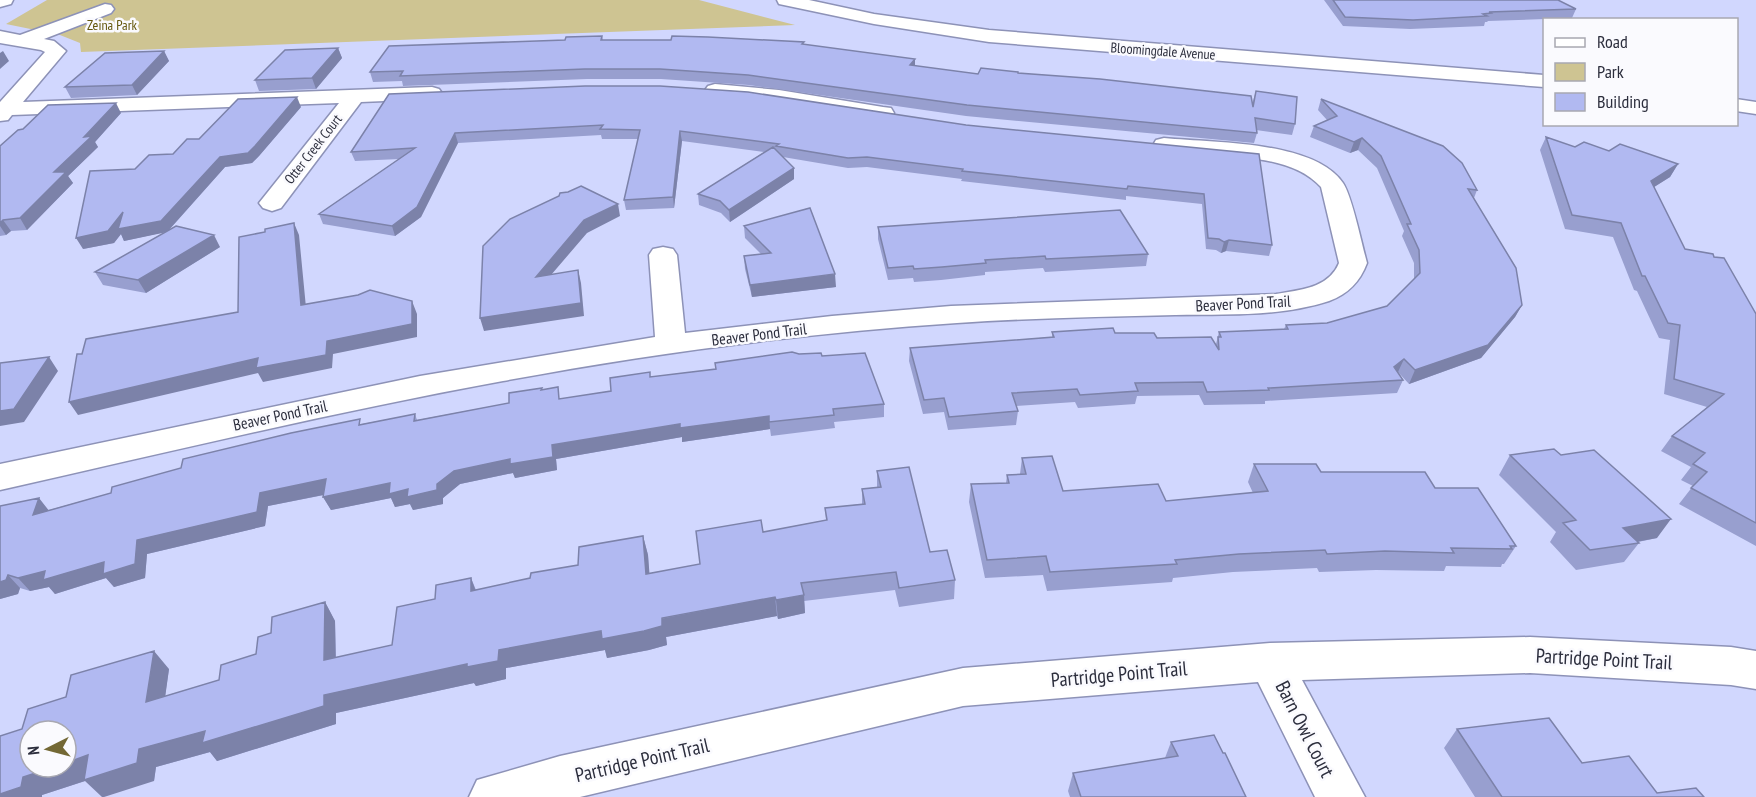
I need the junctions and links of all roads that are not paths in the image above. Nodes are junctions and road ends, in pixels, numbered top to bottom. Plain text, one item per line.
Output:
1 (5, 0) edge
2 (785, 0) edge
3 (0, 2) edge
4 (105, 9) dead end
5 (0, 37) edge
6 (21, 41) junction
7 (1543, 81) edge
8 (691, 88) edge
9 (459, 92) edge
10 (355, 96) junction
11 (1738, 105) edge
12 (1756, 108) edge
13 (3, 112) edge
14 (903, 116) edge
15 (1137, 142) edge
16 (272, 203) dead end
17 (663, 255) dead end
18 (672, 344) junction
19 (0, 477) edge
20 (1270, 662) junction
21 (1756, 670) edge
22 (559, 788) edge
23 (494, 797) edge
24 (1340, 797) edge

1 - 3 street
2 - 7 street, Bloomingdale Avenue
4 - 6 street
5 - 6 street
6 - 13 street
8 - 14 street
9 - 10 street
10 - 13 street
10 - 16 street, Otter Creek Court
11 - 12 street
15 - 18 street, Beaver Pond Trail
17 - 18 street
18 - 19 street, Beaver Pond Trail
20 - 21 street, Partridge Point Trail
20 - 22 street, Partridge Point Trail
20 - 24 street, Barn Owl Court
22 - 23 street, Partridge Point Trail

